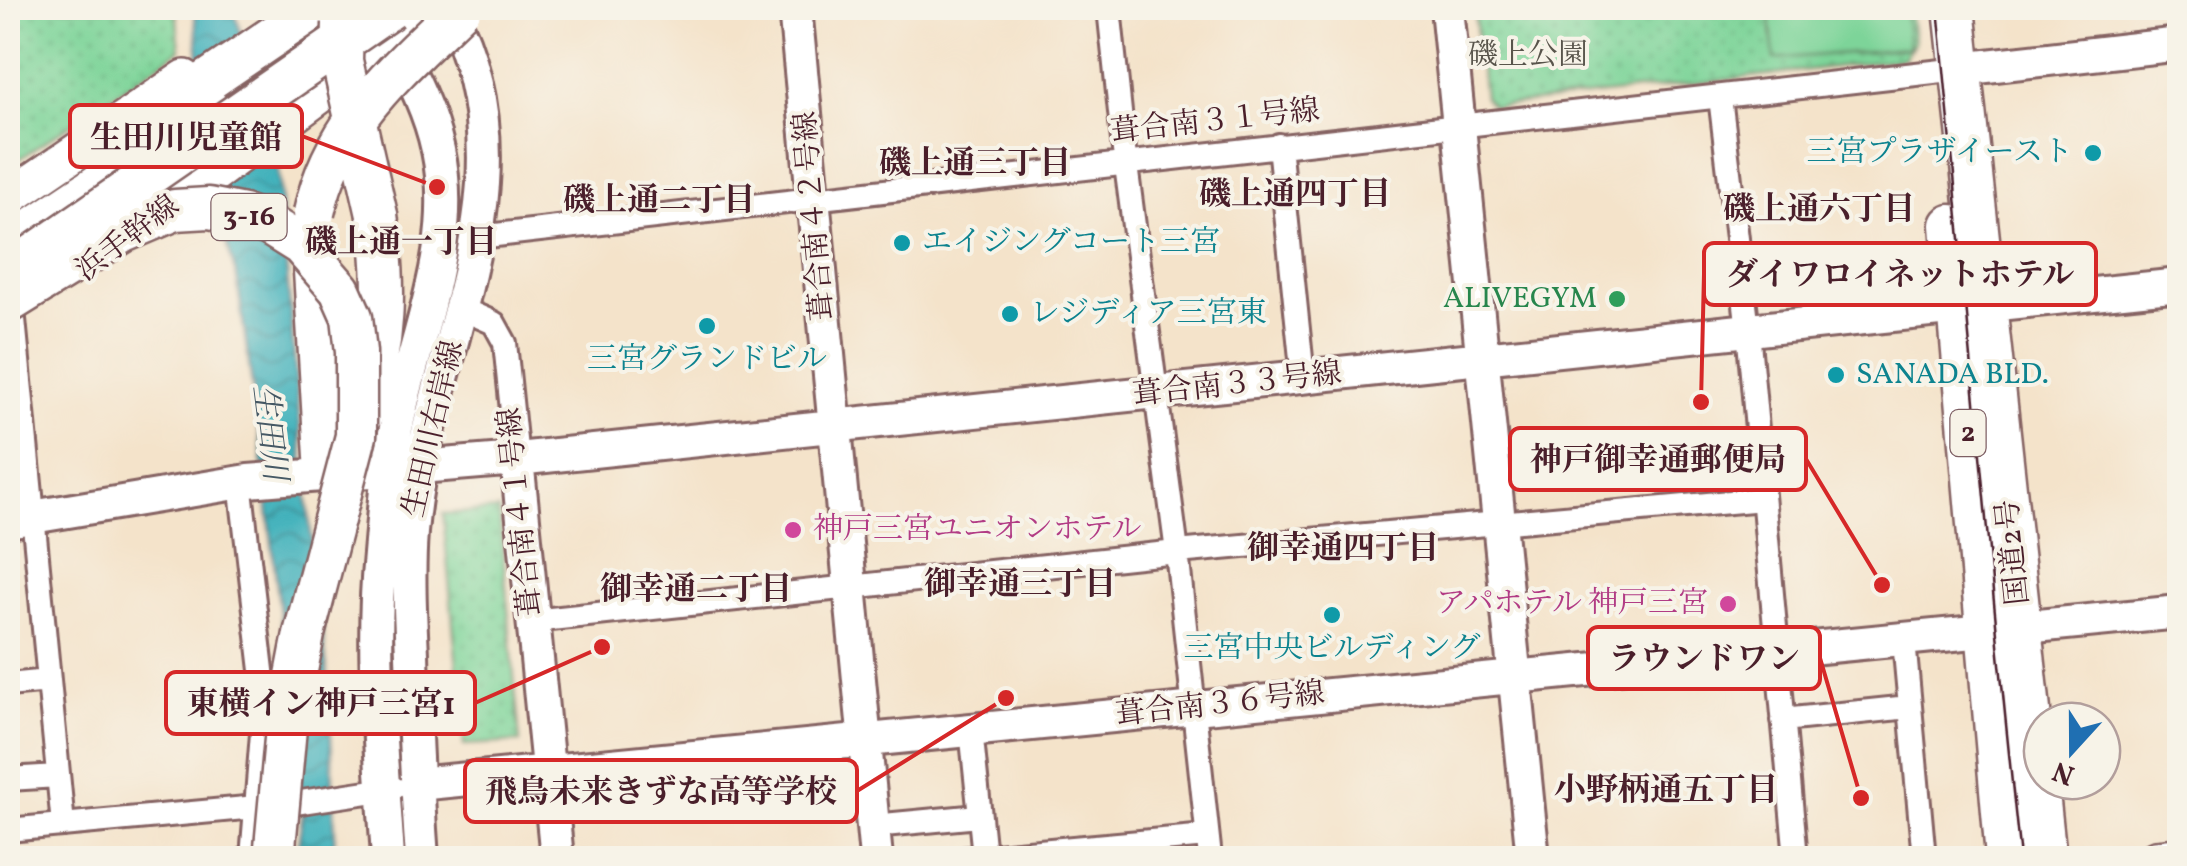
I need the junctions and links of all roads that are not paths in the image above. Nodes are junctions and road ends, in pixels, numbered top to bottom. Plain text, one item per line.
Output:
1 (362, 8) edge
2 (374, 8) edge
3 (438, 8) edge
4 (448, 8) edge
5 (461, 8) edge
6 (796, 8) edge
7 (1109, 8) edge
8 (1447, 8) edge
9 (1932, 8) edge
10 (1954, 8) edge
11 (294, 10) edge
12 (392, 23) edge
13 (345, 25) edge
14 (2180, 44) edge
15 (1949, 69) junction
16 (1720, 97) junction
17 (1460, 126) junction
18 (1279, 144) junction
19 (1126, 162) junction
20 (8, 198) edge
21 (814, 198) junction
22 (8, 218) edge
23 (478, 238) junction
24 (8, 246) edge
25 (8, 273) edge
26 (2180, 286) edge
27 (1971, 305) junction
28 (462, 309) junction
29 (10, 314) edge
30 (1748, 330) junction
31 (1485, 360) junction
32 (1303, 378) junction
33 (1156, 393) junction
34 (835, 425) junction
35 (356, 436) junction
36 (516, 459) junction
37 (404, 468) junction
38 (321, 473) junction
39 (244, 481) junction
40 (1763, 499) junction
41 (21, 519) edge
42 (1497, 521) junction
43 (1177, 552) junction
44 (852, 588) junction
45 (2180, 612) edge
46 (532, 621) junction
47 (2004, 628) junction
48 (1904, 641) junction
49 (1778, 653) junction
50 (1514, 676) junction
51 (49, 682) junction
52 (8, 684) edge
53 (1909, 707) junction
54 (1194, 708) junction
55 (1783, 720) junction
56 (971, 729) junction
57 (864, 740) junction
58 (548, 772) junction
59 (58, 776) junction
60 (8, 779) edge
61 (417, 784) junction
62 (384, 789) junction
63 (256, 807) junction
64 (980, 816) junction
65 (63, 826) junction
66 (8, 830) edge
67 (874, 842) edge
68 (1208, 847) edge
69 (2180, 856) edge
70 (252, 858) edge
71 (274, 858) edge
72 (388, 858) edge
73 (422, 858) edge
74 (557, 858) edge
75 (973, 858) edge
76 (1533, 858) edge
77 (1796, 858) edge
78 (1924, 858) edge
79 (2006, 858) edge
80 (2046, 858) edge
81 (2156, 858) edge

1 - 24 highway
2 - 12 street, 生田川右岸線
3 - 12 main road, 浜手幹線
4 - 23 street, 生田川右岸線
5 - 38 highway, 3-16, bridge
6 - 21 street, 葺合南４２号線
7 - 19 street
8 - 17 street
9 - 15 highway, 国道2号 / 2
10 - 15 highway, 国道2号 / 2
11 - 20 main road
11 - 22 highway
12 - 13 highway, bridge
12 - 29 main road, 浜手幹線
12 - 37 street, 生田川右岸線
13 - 25 highway, bridge
13 - 35 highway, 3-16, bridge
14 - 15 street
15 - 16 street, 葺合南３１号線
15 - 27 highway, 国道2号 / 2
16 - 17 street, 葺合南３１号線
16 - 30 street
17 - 18 street, 葺合南３１号線
17 - 31 street
18 - 19 street, 葺合南３１号線
18 - 32 street
19 - 21 street, 葺合南３１号線
19 - 33 street
21 - 23 street, 葺合南３１号線
21 - 34 street, 葺合南４２号線
23 - 28 street, 生田川右岸線
26 - 27 street, 葺合南３３号線
27 - 30 street, 葺合南３３号線
27 - 47 highway, 国道2号 / 2
28 - 36 street, 葺合南４１号線
28 - 37 street, 生田川右岸線
29 - 35 highway, 3-16, bridge
29 - 41 street
30 - 31 street, 葺合南３３号線
30 - 40 street
31 - 32 street, 葺合南３３号線
31 - 42 street
32 - 33 street, 葺合南３３号線
33 - 34 street, 葺合南３３号線
33 - 43 street
34 - 36 street, 葺合南３３号線
34 - 44 street, 葺合南４２号線
35 - 71 highway, 3-16, bridge
36 - 37 street, 葺合南３３号線
36 - 46 street, 葺合南４１号線
37 - 38 street, 葺合南３３号線
37 - 61 street, 生田川右岸線
37 - 62 street, 生田川右岸線
38 - 39 street, 葺合南３３号線
39 - 41 street, 葺合南３３号線
39 - 63 street
40 - 42 street
40 - 49 street
41 - 51 street
42 - 43 street
42 - 50 street
43 - 44 street
43 - 54 street
44 - 46 street
44 - 57 street, 葺合南４２号線
45 - 47 street, 葺合南３６号線
46 - 58 street, 葺合南４１号線
47 - 48 street, 葺合南３６号線
47 - 79 highway, 国道2号 / 2
47 - 80 highway, 国道2号 / 2
48 - 49 street, 葺合南３６号線
48 - 53 street
49 - 50 street, 葺合南３６号線
49 - 55 street
50 - 54 street, 葺合南３６号線
50 - 76 street
51 - 52 street
51 - 59 street
53 - 55 street
53 - 78 street
54 - 56 street, 葺合南３６号線
54 - 68 street
55 - 77 street
56 - 57 street, 葺合南３６号線
56 - 64 street
57 - 58 street, 葺合南３６号線
57 - 67 street, 葺合南４２号線
58 - 61 street, 葺合南３６号線
58 - 74 street, 葺合南４１号線
59 - 60 street
59 - 65 street
61 - 62 street
61 - 73 street, 生田川右岸線
62 - 63 street
62 - 72 street, 生田川右岸線
63 - 65 street
63 - 70 street
64 - 67 street
64 - 75 street
65 - 66 street
68 - 75 street
69 - 81 main road

